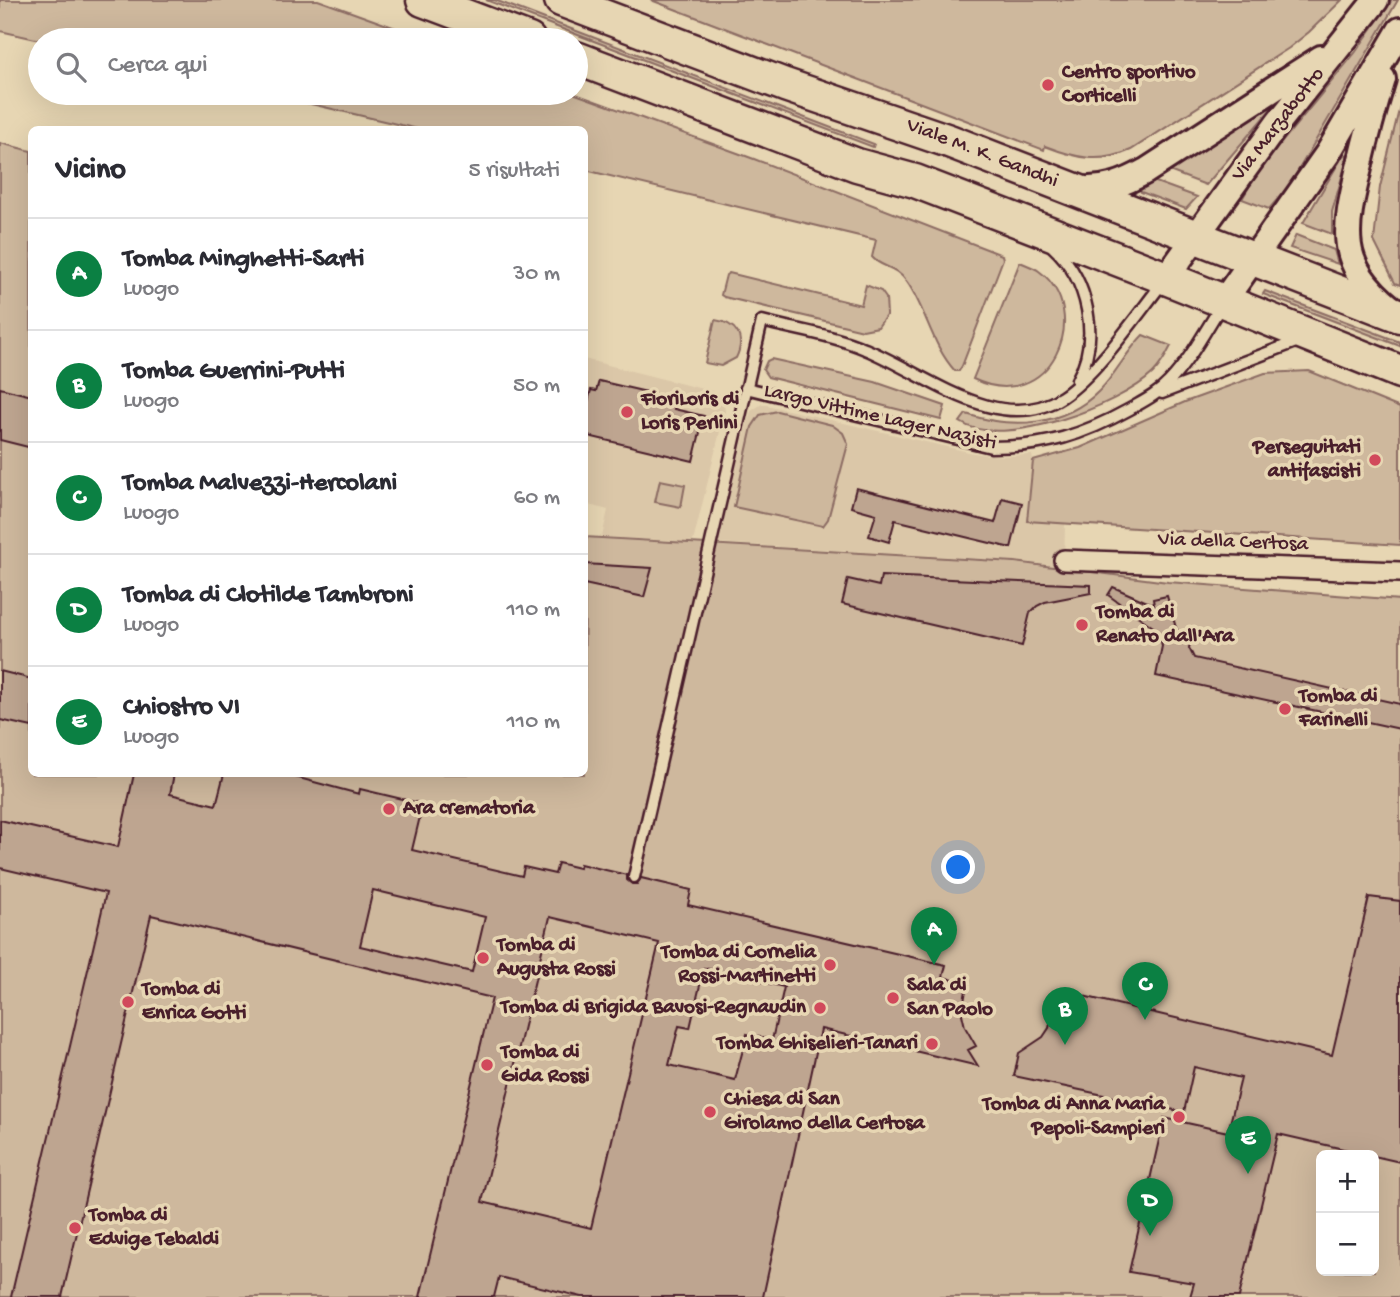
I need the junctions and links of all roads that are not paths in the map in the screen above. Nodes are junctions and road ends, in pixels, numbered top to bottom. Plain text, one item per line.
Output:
1 (423, 0) edge
2 (561, 0) edge
3 (1376, 0) edge
4 (497, 28) edge
5 (1397, 37) edge
6 (1342, 44) junction
7 (588, 63) edge
8 (1077, 189) junction
9 (1029, 225) junction
10 (1190, 244) junction
11 (1166, 278) junction
12 (1238, 280) junction
13 (1400, 316) edge
14 (1310, 337) junction
15 (1400, 372) edge
16 (746, 388) junction
17 (1071, 390) junction
18 (1154, 395) junction
19 (1064, 560) dead end
20 (1400, 572) edge
21 (635, 877) dead end

1 - 4 main road
2 - 8 main road, Viale M. K. Gandhi
3 - 6 street, Via Marzabotto
5 - 12 street
5 - 13 street
6 - 8 street
6 - 10 street, Via Marzabotto
7 - 9 main road, Viale M. K. Gandhi
8 - 10 main road, Viale M. K. Gandhi
9 - 11 main road, Viale M. K. Gandhi
9 - 17 lane
10 - 11 street, Via Marzabotto
10 - 12 main road, Viale M. K. Gandhi
11 - 12 main road, Viale M. K. Gandhi
11 - 17 lane
12 - 13 main road, Viale M. K. Gandhi
12 - 14 main road, Viale M. K. Gandhi
12 - 18 lane, Largo Vittime Lager Nazisti
14 - 15 main road, Viale M. K. Gandhi
14 - 18 lane
16 - 17 lane
16 - 18 lane, Largo Vittime Lager Nazisti
16 - 21 lane
19 - 20 street, Via della Certosa

